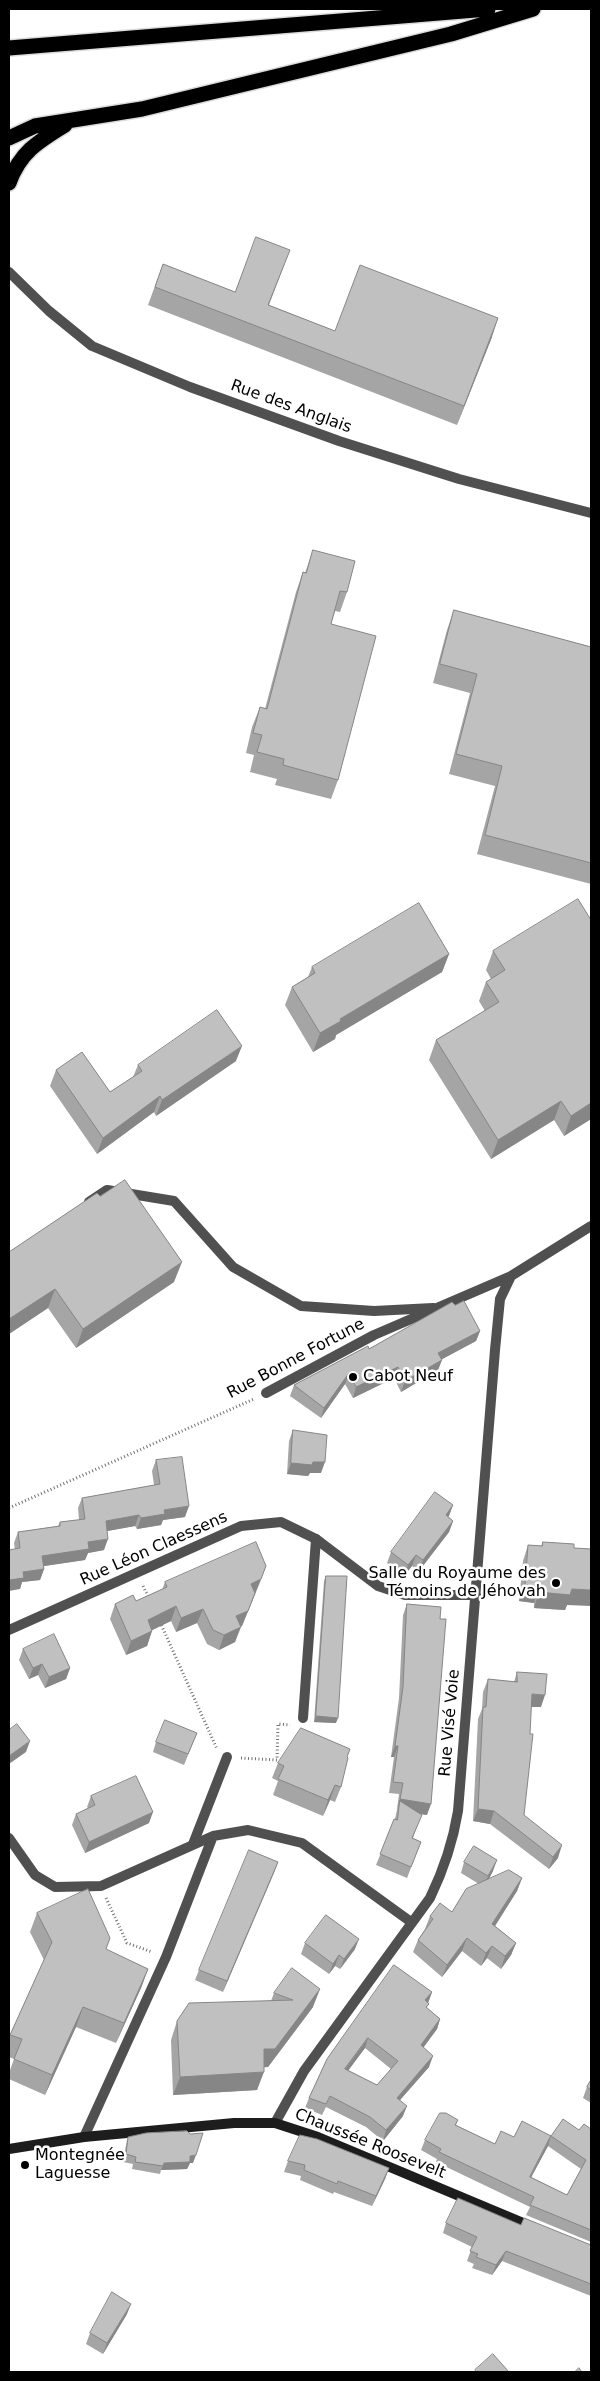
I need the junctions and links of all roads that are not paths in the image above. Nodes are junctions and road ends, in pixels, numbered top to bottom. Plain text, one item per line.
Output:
1 (488, 9) edge
2 (533, 9) edge
3 (9, 48) edge
4 (72, 122) junction
5 (9, 138) edge
6 (9, 183) edge
7 (9, 272) edge
8 (591, 513) edge
9 (82, 1207) edge
10 (591, 1226) edge
11 (511, 1276) junction
12 (433, 1308) junction
13 (266, 1393) road end
14 (316, 1539) junction
15 (476, 1595) junction
16 (9, 1630) edge
17 (303, 1718) road end
18 (227, 1757) road end
19 (213, 1836) junction
20 (9, 1838) edge
21 (193, 1844) junction
22 (411, 1922) junction
23 (275, 2123) junction
24 (84, 2136) junction
25 (9, 2149) edge
26 (546, 2232) edge

1 - 3 highway
2 - 4 highway
4 - 5 highway
4 - 6 highway
7 - 8 street, Rue des Anglais
9 - 12 street
10 - 11 street, Rue Bonne Fortune
11 - 12 street, Rue Bonne Fortune
11 - 15 street, Rue Visé Voie
12 - 13 street, Rue Bonne Fortune
14 - 15 street, Rue Léon Claessens
14 - 16 street, Rue Léon Claessens
14 - 17 street
15 - 22 street, Rue Visé Voie
18 - 21 street
19 - 21 street
19 - 22 street
19 - 24 street
20 - 21 street
22 - 23 street, Rue Visé Voie
23 - 24 main road, Chaussée Roosevelt
23 - 26 main road, Chaussée Roosevelt
24 - 25 main road, Chaussée Roosevelt

